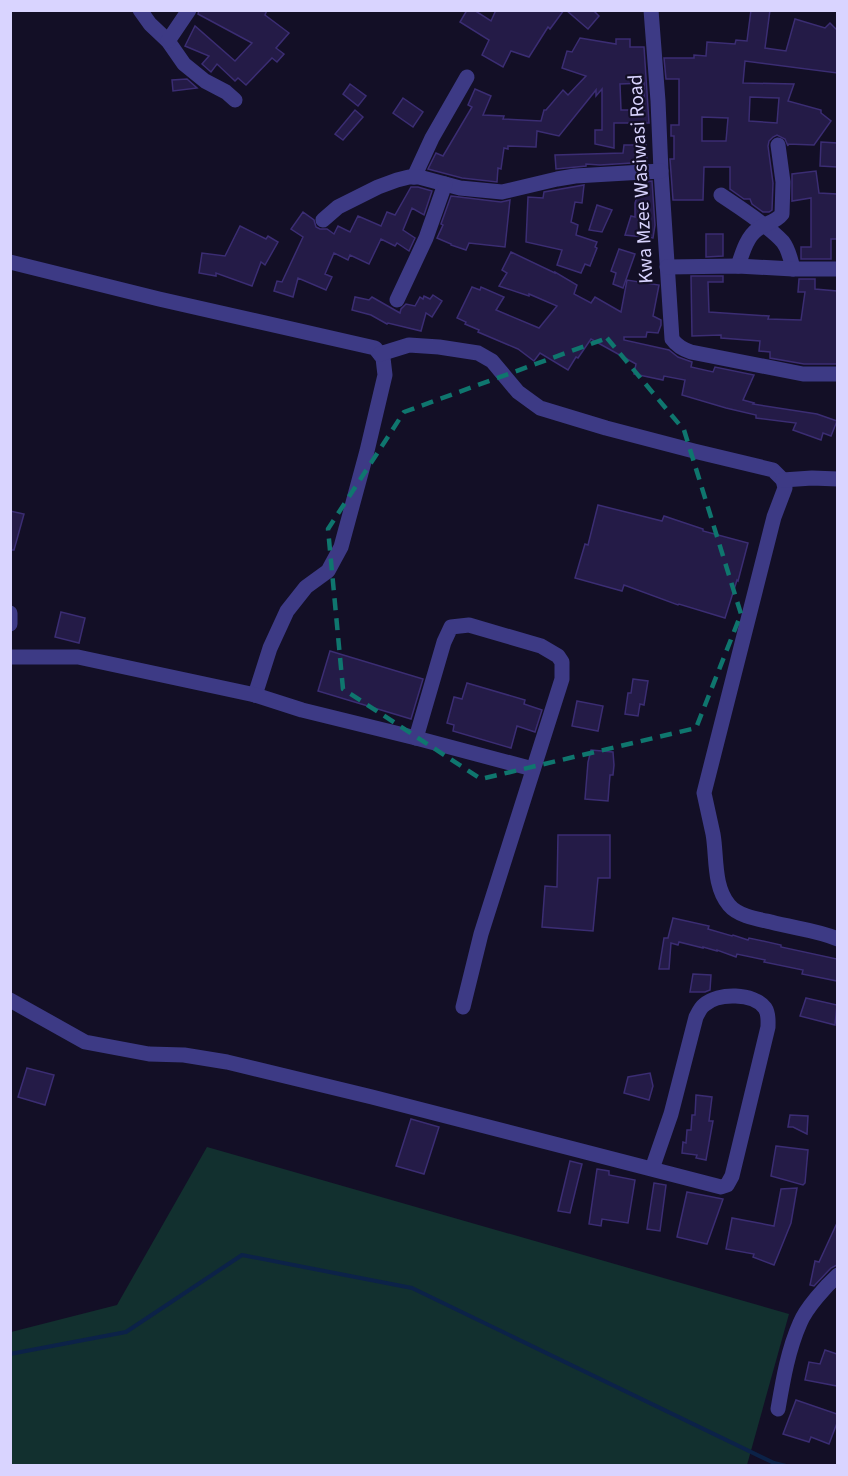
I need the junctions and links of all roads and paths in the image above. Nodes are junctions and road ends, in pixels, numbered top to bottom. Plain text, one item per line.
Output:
1 (140, 10) edge
2 (189, 10) edge
3 (654, 11) edge
4 (168, 41) junction
5 (467, 77) dead end
6 (235, 100) dead end
7 (778, 145) dead end
8 (660, 171) junction
9 (414, 177) junction
10 (445, 184) junction
11 (721, 195) dead end
12 (323, 220) dead end
13 (764, 225) junction
14 (10, 262) edge
15 (738, 266) junction
16 (667, 267) junction
17 (793, 269) junction
18 (837, 269) edge
19 (397, 300) dead end
20 (380, 354) junction
21 (837, 374) edge
22 (837, 479) edge
23 (783, 480) junction
24 (10, 613) edge
25 (10, 624) edge
26 (10, 657) edge
27 (255, 695) junction
28 (416, 738) junction
29 (533, 769) junction
30 (837, 939) edge
31 (10, 1000) edge
32 (463, 1006) dead end
33 (652, 1169) junction
34 (837, 1275) edge
35 (778, 1409) dead end

1 - 4 street
2 - 4 street
3 - 8 street, Kwa Mzee Wasiwasi Road
4 - 6 street
5 - 9 street
7 - 13 street
8 - 10 street
8 - 16 street, Kwa Mzee Wasiwasi Road
9 - 10 street
9 - 12 street
10 - 19 street
11 - 13 street
13 - 15 street
13 - 17 street
14 - 20 street
15 - 16 street
15 - 17 street
16 - 21 street, Kwa Mzee Wasiwasi Road
17 - 18 street
20 - 23 street
20 - 27 street
22 - 23 street
23 - 30 street
24 - 25 street
26 - 27 street
27 - 28 street
28 - 29 street
28 - 29 street
29 - 32 street
31 - 33 street
33 - 33 street
34 - 35 street

